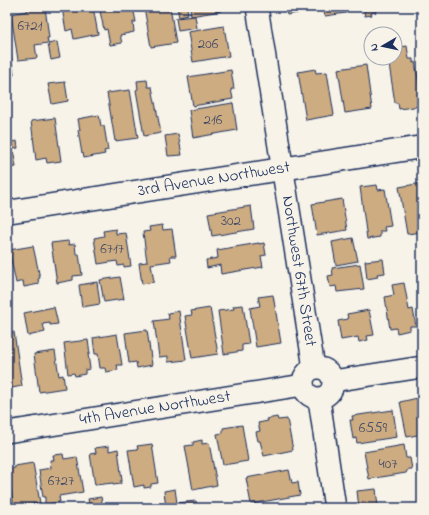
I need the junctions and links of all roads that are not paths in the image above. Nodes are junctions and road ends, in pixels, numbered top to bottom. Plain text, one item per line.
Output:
1 (257, 7) edge
2 (422, 147) edge
3 (283, 169) junction
4 (7, 212) edge
5 (422, 367) edge
6 (309, 377) junction
7 (333, 381) junction
8 (319, 399) junction
9 (7, 432) edge
10 (335, 508) edge

1 - 3 street, Northwest 67th Street
2 - 3 street, 3rd Avenue Northwest
3 - 4 street, 3rd Avenue Northwest
3 - 6 street, Northwest 67th Street
5 - 7 street
6 - 7 street
6 - 8 street
6 - 9 street, 4th Avenue Northwest
7 - 8 street
8 - 10 street

